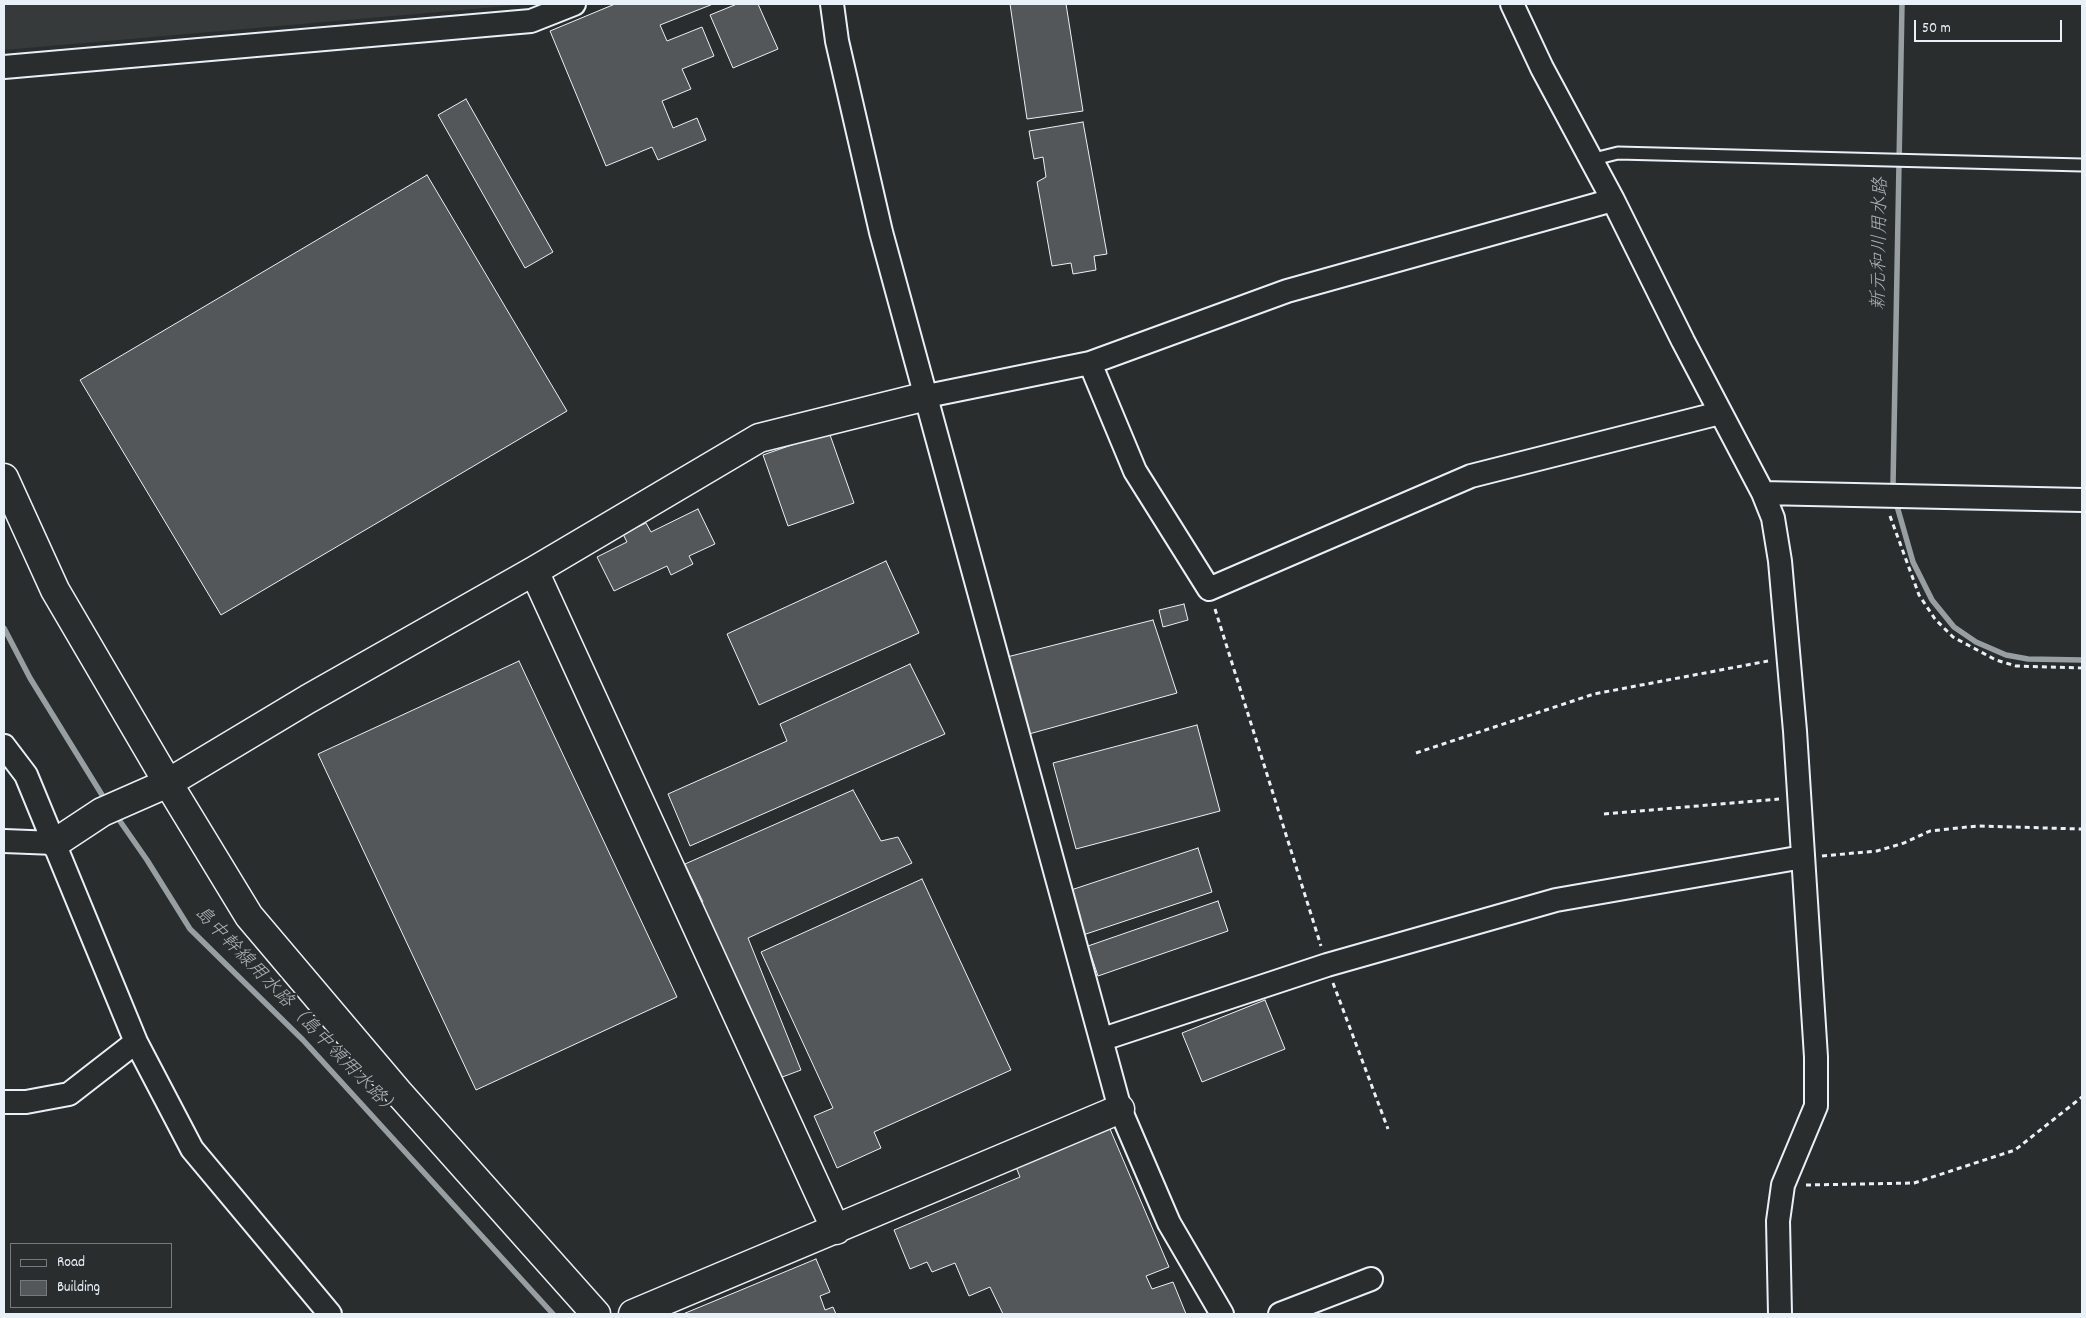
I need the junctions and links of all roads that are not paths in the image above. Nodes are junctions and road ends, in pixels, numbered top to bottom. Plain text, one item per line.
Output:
1 (574, 4) edge
2 (832, 4) edge
3 (1512, 4) edge
4 (4, 67) edge
5 (1590, 160) junction
6 (2082, 166) edge
7 (1613, 200) junction
8 (1090, 363) junction
9 (926, 396) junction
10 (1720, 413) junction
11 (4, 478) edge
12 (1763, 493) junction
13 (2082, 500) edge
14 (534, 571) junction
15 (4, 746) edge
16 (168, 783) junction
17 (4, 841) edge
18 (55, 843) junction
19 (1803, 857) junction
20 (1103, 1039) junction
21 (136, 1042) junction
22 (4, 1102) edge
23 (1120, 1109) junction
24 (836, 1230) junction
25 (1371, 1279) dead end
26 (1288, 1313) edge
27 (330, 1314) edge
28 (596, 1314) edge
29 (633, 1314) edge
30 (1222, 1314) edge
31 (1780, 1314) edge

1 - 4 street
2 - 9 street
3 - 5 street
5 - 6 lane
5 - 7 street
7 - 8 street
7 - 10 street
8 - 9 street
8 - 10 street
9 - 14 street
9 - 20 street
10 - 12 street
11 - 16 street
12 - 13 street
12 - 19 street
14 - 16 street
14 - 24 street
15 - 18 street
16 - 18 street
16 - 28 street
17 - 18 street
18 - 21 street
19 - 20 street
19 - 31 street
20 - 23 street
21 - 22 street
21 - 27 street
23 - 24 street
23 - 30 street
24 - 29 street
25 - 26 street

